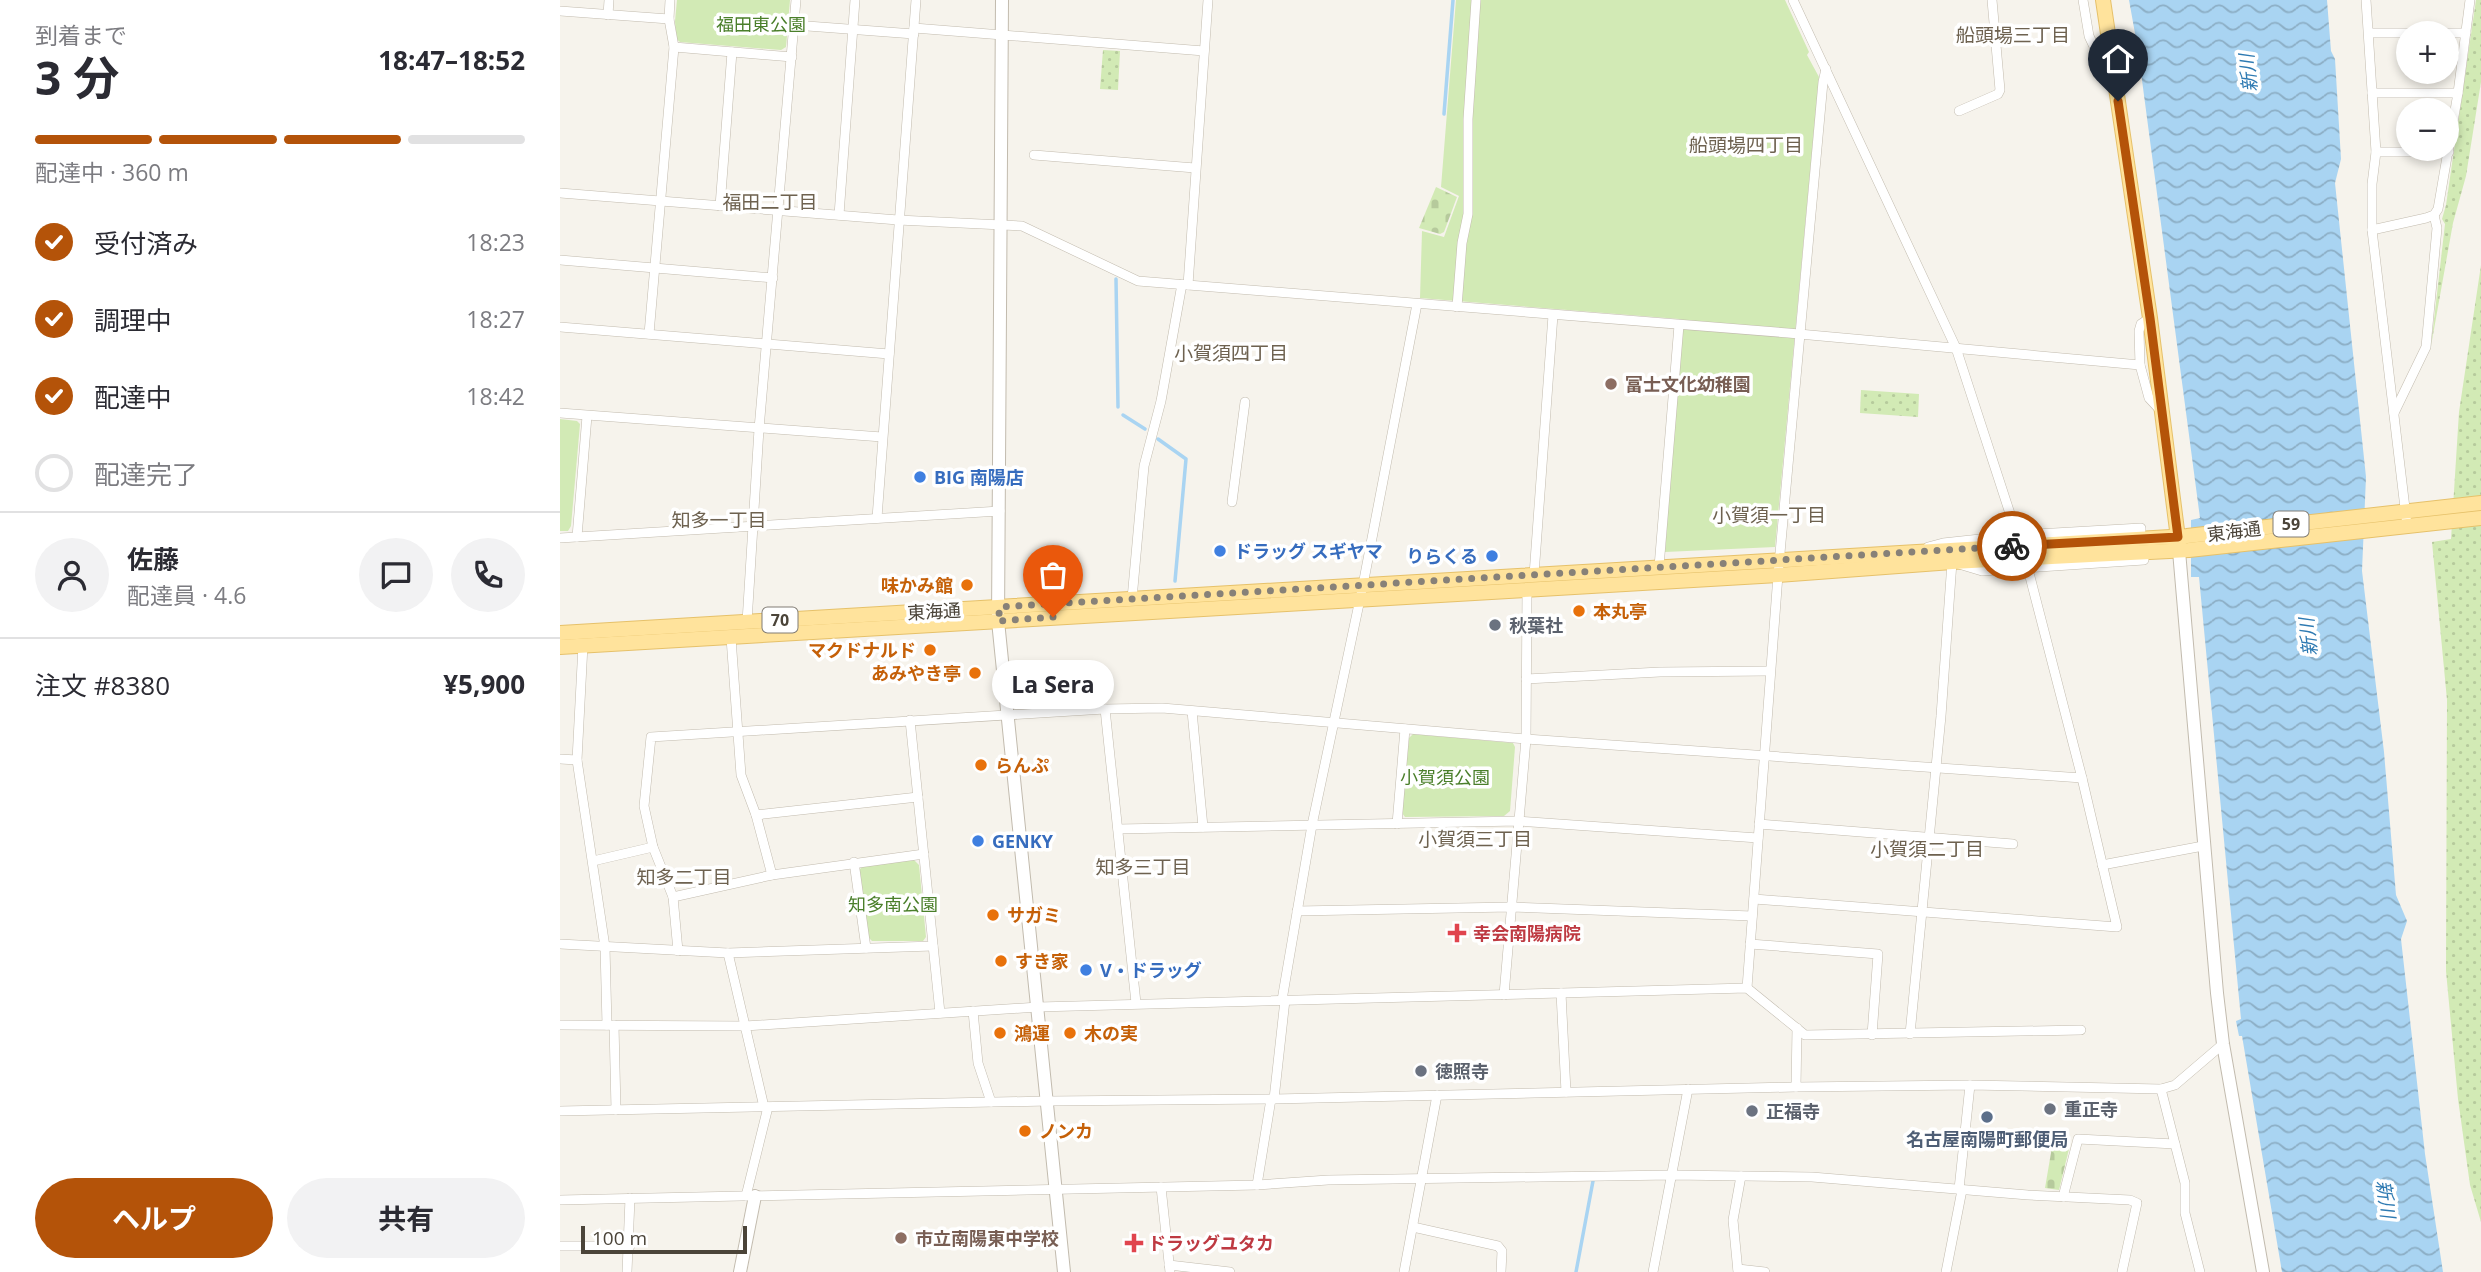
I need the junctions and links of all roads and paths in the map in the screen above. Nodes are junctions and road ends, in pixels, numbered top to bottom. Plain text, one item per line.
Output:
1 (609, 0) edge
2 (670, 0) edge
3 (796, 0) edge
4 (855, 0) edge
5 (916, 0) edge
6 (1002, 0) edge
7 (1208, 0) edge
8 (1476, 0) edge
9 (1793, 0) edge
10 (1992, 0) edge
11 (2083, 0) edge
12 (2103, 0) edge
13 (2366, 0) edge
14 (2470, 0) edge
15 (560, 11) edge
16 (608, 15) junction
17 (668, 19) junction
18 (794, 25) junction
19 (853, 29) junction
20 (914, 31) junction
21 (2369, 33) junction
22 (2466, 33) junction
23 (1002, 34) junction
24 (674, 47) junction
25 (733, 51) junction
26 (1204, 51) junction
27 (792, 57) junction
28 (1826, 69) junction
29 (2114, 70) junction
30 (2372, 93) junction
31 (2458, 93) junction
32 (2457, 98) edge
33 (1959, 111) dead end
34 (2376, 152) junction
35 (2396, 152) edge
36 (1034, 155) dead end
37 (2447, 161) edge
38 (1195, 167) junction
39 (560, 193) edge
40 (661, 201) junction
41 (720, 206) junction
42 (780, 211) junction
43 (839, 215) junction
44 (2434, 215) junction
45 (898, 220) junction
46 (1000, 225) junction
47 (2372, 230) junction
48 (560, 260) edge
49 (655, 268) junction
50 (773, 278) junction
51 (1185, 285) junction
52 (1417, 304) junction
53 (1457, 307) junction
54 (1553, 315) junction
55 (2150, 318) junction
56 (1679, 325) junction
57 (560, 327) edge
58 (649, 334) junction
59 (1800, 334) junction
60 (767, 344) junction
61 (1956, 348) junction
62 (889, 354) junction
63 (2140, 365) junction
64 (1245, 402) dead end
65 (560, 413) edge
66 (2163, 414) junction
67 (587, 415) junction
68 (2393, 415) junction
69 (759, 429) junction
70 (882, 437) junction
71 (1233, 502) dead end
72 (2481, 502) edge
73 (1000, 511) junction
74 (2481, 517) edge
75 (877, 518) junction
76 (2406, 518) junction
77 (753, 526) junction
78 (2141, 530) dead end
79 (2017, 536) junction
80 (576, 537) junction
81 (560, 538) edge
82 (2183, 543) junction
83 (1910, 552) junction
84 (2143, 558) dead end
85 (1952, 562) junction
86 (1659, 567) junction
87 (1779, 568) junction
88 (2028, 569) junction
89 (1534, 575) junction
90 (1527, 589) junction
91 (1361, 592) junction
92 (1132, 599) junction
93 (999, 614) junction
94 (747, 622) junction
95 (560, 633) edge
96 (731, 638) junction
97 (583, 645) junction
98 (560, 647) edge
99 (1770, 671) junction
100 (1526, 679) junction
101 (1105, 709) junction
102 (1192, 711) junction
103 (1008, 715) junction
104 (910, 720) junction
105 (1333, 723) junction
106 (1405, 729) junction
107 (738, 730) junction
108 (1525, 739) junction
109 (1764, 756) junction
110 (560, 759) edge
111 (577, 760) junction
112 (1936, 768) junction
113 (2082, 778) junction
114 (918, 797) junction
115 (756, 815) junction
116 (1518, 821) junction
117 (1397, 824) junction
118 (1759, 824) junction
119 (1312, 825) junction
120 (1203, 827) junction
121 (1118, 829) junction
122 (1758, 838) junction
123 (1930, 838) junction
124 (2013, 844) dead end
125 (2203, 846) junction
126 (653, 847) junction
127 (924, 854) junction
128 (593, 861) junction
129 (854, 862) junction
130 (2102, 865) junction
131 (772, 875) junction
132 (673, 897) junction
133 (1754, 899) junction
134 (1511, 907) junction
135 (1297, 911) junction
136 (1921, 913) junction
137 (1752, 916) junction
138 (560, 944) edge
139 (1750, 944) junction
140 (933, 946) junction
141 (605, 947) junction
142 (866, 948) junction
143 (678, 951) junction
144 (728, 953) junction
145 (1747, 988) junction
146 (1562, 993) junction
147 (1504, 995) junction
148 (1284, 1000) junction
149 (1136, 1003) junction
150 (1038, 1007) junction
151 (972, 1011) junction
152 (940, 1013) junction
153 (560, 1025) edge
154 (610, 1025) junction
155 (745, 1026) junction
156 (1797, 1028) junction
157 (2081, 1030) dead end
158 (1910, 1034) junction
159 (1872, 1035) junction
160 (2223, 1044) junction
161 (1970, 1085) junction
162 (1796, 1087) junction
163 (1688, 1089) junction
164 (2161, 1089) junction
165 (1566, 1092) junction
166 (1437, 1095) junction
167 (1273, 1100) junction
168 (1048, 1101) junction
169 (991, 1102) junction
170 (766, 1107) junction
171 (616, 1110) junction
172 (560, 1111) edge
173 (2175, 1144) junction
174 (1672, 1175) junction
175 (1741, 1176) junction
176 (1422, 1179) junction
177 (1257, 1185) junction
178 (1161, 1187) junction
179 (1960, 1189) junction
180 (1055, 1190) junction
181 (751, 1196) junction
182 (2063, 1197) junction
183 (630, 1198) junction
184 (560, 1200) edge
185 (1413, 1227) junction
186 (560, 1246) edge
187 (629, 1246) junction
188 (1169, 1269) edge
189 (1738, 1270) edge
190 (628, 1272) edge
191 (740, 1272) edge
192 (1064, 1272) edge
193 (1230, 1272) edge
194 (1404, 1272) edge
195 (1501, 1272) edge
196 (1653, 1272) edge
197 (1765, 1272) edge
198 (1946, 1272) edge
199 (2122, 1272) edge
200 (2200, 1272) edge
201 (2263, 1272) edge

1 - 16 street
2 - 17 street
3 - 18 street
4 - 19 street
5 - 20 street
6 - 23 street
7 - 26 street
8 - 53 street
9 - 28 street
10 - 33 street
11 - 29 street
12 - 29 main road
13 - 21 street
14 - 22 street
15 - 16 street
16 - 17 street
17 - 24 street
18 - 19 street
18 - 27 street
19 - 20 street
19 - 43 street
20 - 23 street
20 - 45 street
21 - 22 street
21 - 30 street
22 - 31 street
23 - 26 street
23 - 46 street
24 - 25 street
24 - 40 street
25 - 27 street
25 - 41 street
26 - 38 street
27 - 42 street
28 - 59 street
28 - 61 street
29 - 55 main road
30 - 31 street
30 - 34 street
31 - 32 street
34 - 35 street
34 - 47 street
36 - 38 street
37 - 44 street
38 - 51 street
39 - 40 street
40 - 41 street
40 - 49 street
41 - 42 street
42 - 43 street
42 - 50 street
43 - 45 street
44 - 47 street
44 - 68 street
45 - 46 street
45 - 62 street
46 - 51 street
46 - 73 street
47 - 68 street
48 - 49 street
49 - 50 street
49 - 58 street
50 - 60 street
51 - 52 street
51 - 92 street
52 - 53 street
52 - 91 street
53 - 54 street
54 - 56 street
54 - 89 street
55 - 63 street
55 - 66 main road
56 - 59 street
56 - 86 street
57 - 58 street
58 - 60 street
59 - 61 street
59 - 87 street
60 - 62 street
60 - 69 street
61 - 63 street
61 - 79 street
62 - 70 street
63 - 66 street
64 - 71 street
65 - 67 street
66 - 82 main road
67 - 69 street
67 - 80 street
68 - 76 street
69 - 70 street
69 - 77 street
70 - 75 street
72 - 76 main road, 東海通 / 59
73 - 75 street
73 - 93 street
74 - 76 main road, 東海通 / 59
75 - 77 street
76 - 82 main road, 東海通 / 59
77 - 80 street
77 - 94 street
78 - 79 street
79 - 83 street
80 - 81 street
82 - 83 main road, 東海通 / 70
82 - 85 main road, 東海通 / 70
82 - 125 street
83 - 87 main road, 東海通 / 70
84 - 88 street
85 - 87 main road, 東海通 / 70
85 - 88 street
85 - 112 street
86 - 87 main road, 東海通 / 70
86 - 89 main road, 東海通 / 70
87 - 90 main road, 東海通 / 70
87 - 99 street
88 - 113 street
89 - 91 main road, 東海通 / 70
90 - 91 main road, 東海通 / 70
90 - 100 street
91 - 92 main road, 東海通 / 70
91 - 93 main road, 東海通 / 70
91 - 105 street
92 - 93 main road, 東海通 / 70
93 - 94 main road, 東海通 / 70
93 - 96 main road, 東海通 / 70
93 - 103 street
94 - 95 main road, 東海通 / 70
96 - 97 main road, 東海通 / 70
96 - 107 street
97 - 98 main road, 東海通 / 70
97 - 111 street
99 - 100 street
99 - 109 street
100 - 108 street
101 - 102 street
101 - 103 street
101 - 121 street
102 - 105 street
102 - 120 street
103 - 104 street
103 - 150 street
104 - 107 street
104 - 114 street
105 - 106 street
105 - 119 street
106 - 108 street
106 - 117 street
107 - 115 street
107 - 126 street
108 - 109 street
108 - 116 street
109 - 112 street
109 - 118 street
110 - 111 street
111 - 128 street
112 - 113 street
112 - 123 street
113 - 130 street
114 - 115 street
114 - 127 street
115 - 131 street
116 - 117 street
116 - 122 street
116 - 134 street
117 - 119 street
118 - 122 street
118 - 123 street
119 - 120 street
119 - 135 street
120 - 121 street
121 - 149 street
122 - 133 street
123 - 124 street
123 - 136 street
125 - 130 street
125 - 160 street
126 - 128 street
126 - 132 street
127 - 129 street
127 - 140 street
128 - 141 street
129 - 131 street
129 - 142 street
130 - 136 street
131 - 132 street
132 - 143 street
133 - 136 street
133 - 137 street
134 - 135 street
134 - 137 street
134 - 147 street
135 - 148 street
136 - 158 street
137 - 139 street
138 - 141 street
139 - 145 street
139 - 159 street
140 - 142 street
140 - 152 street
141 - 143 street
141 - 154 street
142 - 144 street
143 - 144 street
144 - 155 street
145 - 146 street
145 - 156 street
146 - 147 street
146 - 165 street
147 - 148 street
148 - 149 street
148 - 167 street
149 - 150 street
150 - 151 street
150 - 168 street
151 - 152 street
151 - 169 street
152 - 155 street
153 - 154 street
154 - 155 street
154 - 171 street
155 - 170 street
156 - 159 street
156 - 162 street
157 - 158 street
158 - 159 street
160 - 164 street
160 - 201 street
161 - 162 street
161 - 164 street
161 - 179 street
162 - 163 street
163 - 165 street
163 - 174 street
164 - 173 street
165 - 166 street
166 - 167 street
166 - 176 street
167 - 168 street
167 - 177 street
168 - 169 street
168 - 180 street
169 - 170 street
170 - 171 street
170 - 181 street
171 - 172 street
173 - 182 street
173 - 200 street
174 - 175 street
174 - 176 street
174 - 196 street
175 - 179 street
175 - 189 street
176 - 177 street
176 - 185 street
177 - 178 street
178 - 180 street
178 - 188 street
179 - 182 street
179 - 198 street
180 - 181 street
180 - 192 street
181 - 183 street
181 - 191 street
182 - 199 street
183 - 184 street
183 - 187 street
185 - 194 street
185 - 195 street
186 - 187 street
187 - 190 street
188 - 193 street
189 - 197 street

